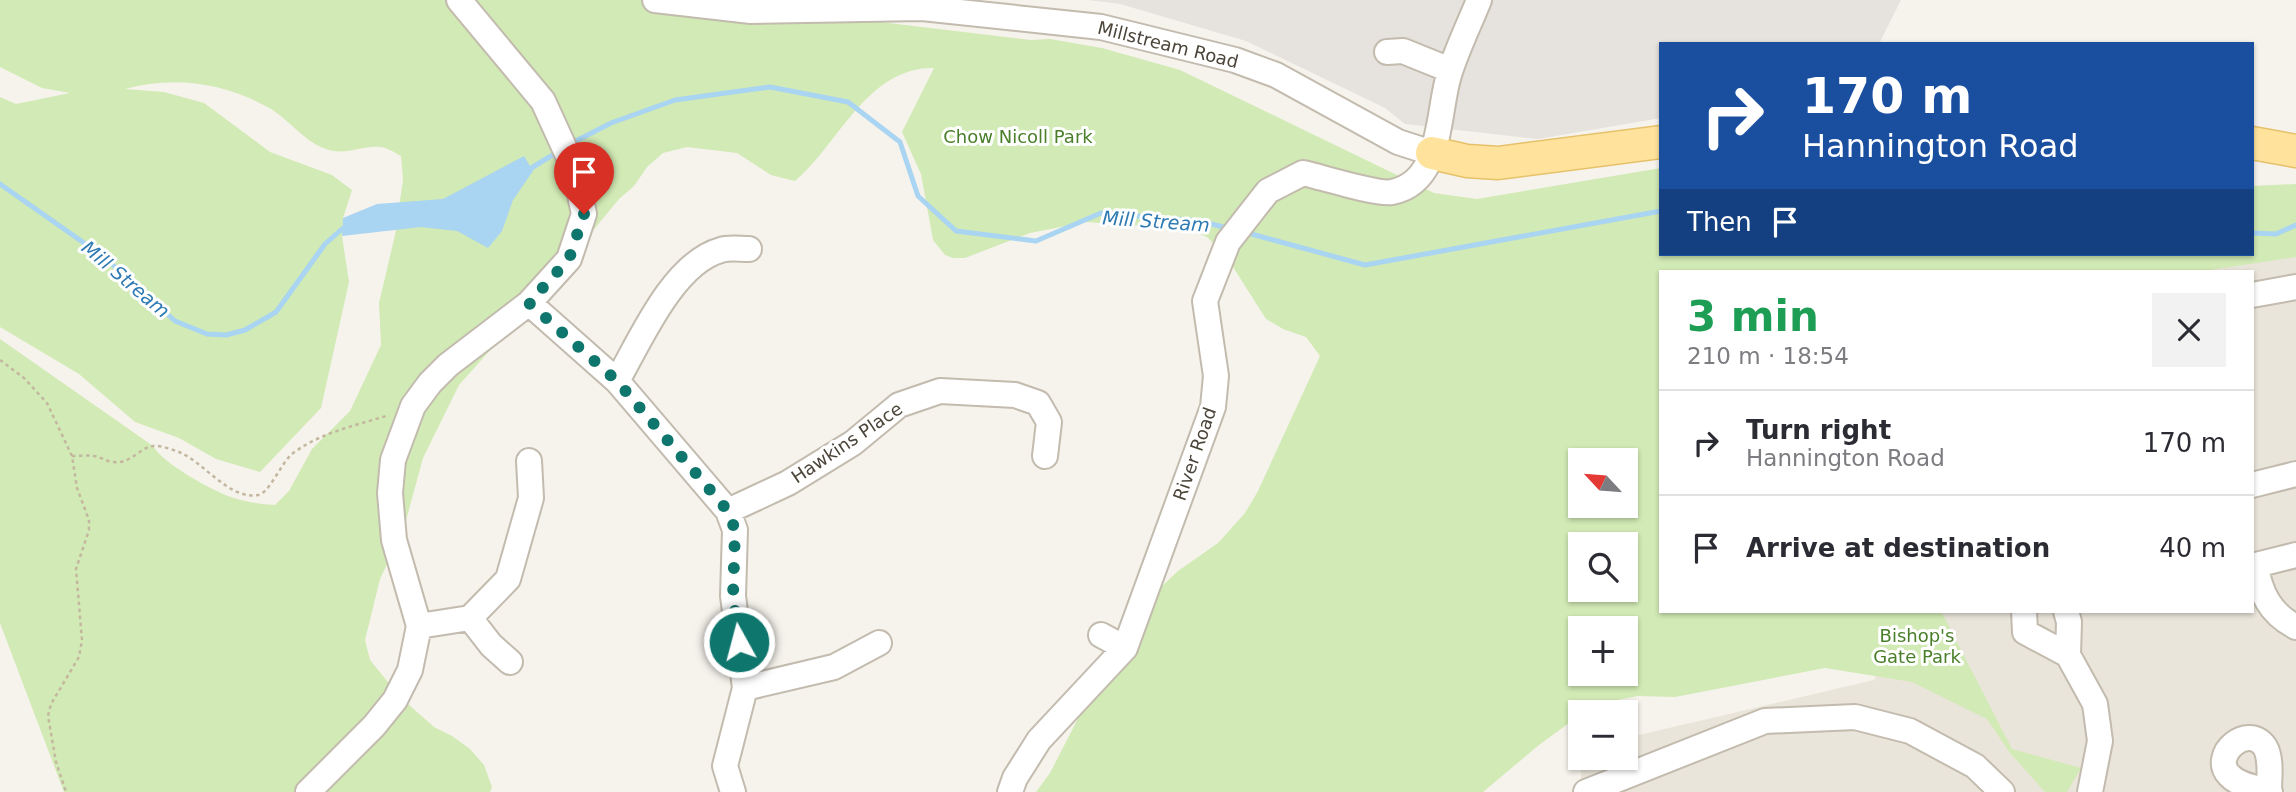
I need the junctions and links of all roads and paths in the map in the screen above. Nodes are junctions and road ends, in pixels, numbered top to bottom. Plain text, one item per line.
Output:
1 (459, 0) edge
2 (655, 0) edge
3 (1479, 0) edge
4 (1387, 52) dead end
5 (1450, 70) junction
6 (1659, 142) edge
7 (2254, 143) edge
8 (2296, 151) edge
9 (1432, 153) junction
10 (749, 249) dead end
11 (2296, 287) edge
12 (2254, 295) edge
13 (529, 303) junction
14 (0, 360) edge
15 (617, 381) junction
16 (413, 407) junction
17 (72, 456) junction
18 (1045, 456) dead end
19 (529, 461) dead end
20 (2296, 474) edge
21 (2254, 484) edge
22 (728, 511) junction
23 (2296, 555) edge
24 (2254, 565) edge
25 (2024, 613) edge
26 (2067, 613) edge
27 (470, 618) junction
28 (419, 626) junction
29 (2296, 626) edge
30 (1101, 635) dead end
31 (879, 643) dead end
32 (1125, 648) junction
33 (2068, 654) junction
34 (510, 662) dead end
35 (745, 688) junction
36 (1619, 788) edge
37 (66, 792) edge
38 (307, 792) edge
39 (733, 792) edge
40 (1010, 792) edge
41 (1586, 792) edge
42 (1982, 792) edge
43 (2002, 792) edge
44 (2090, 792) edge

1 - 13 street
2 - 9 street, Millstream Road
3 - 5 street, River Road
4 - 5 street
5 - 9 street, River Road
6 - 9 main road, Millstream Road
7 - 8 main road
9 - 32 street, River Road
10 - 15 street
11 - 12 street
13 - 15 street
13 - 16 street
14 - 17 path
15 - 22 street
16 - 17 path
16 - 28 street
17 - 37 path
18 - 22 street, Hawkins Place
19 - 27 street
20 - 21 street
22 - 35 street
23 - 24 street
24 - 29 street
25 - 33 street
26 - 33 street
27 - 28 street
27 - 34 street
28 - 38 street
30 - 32 street
31 - 35 street
32 - 40 street, River Road
33 - 44 street
35 - 39 street
36 - 41 street
36 - 42 street
36 - 43 street

